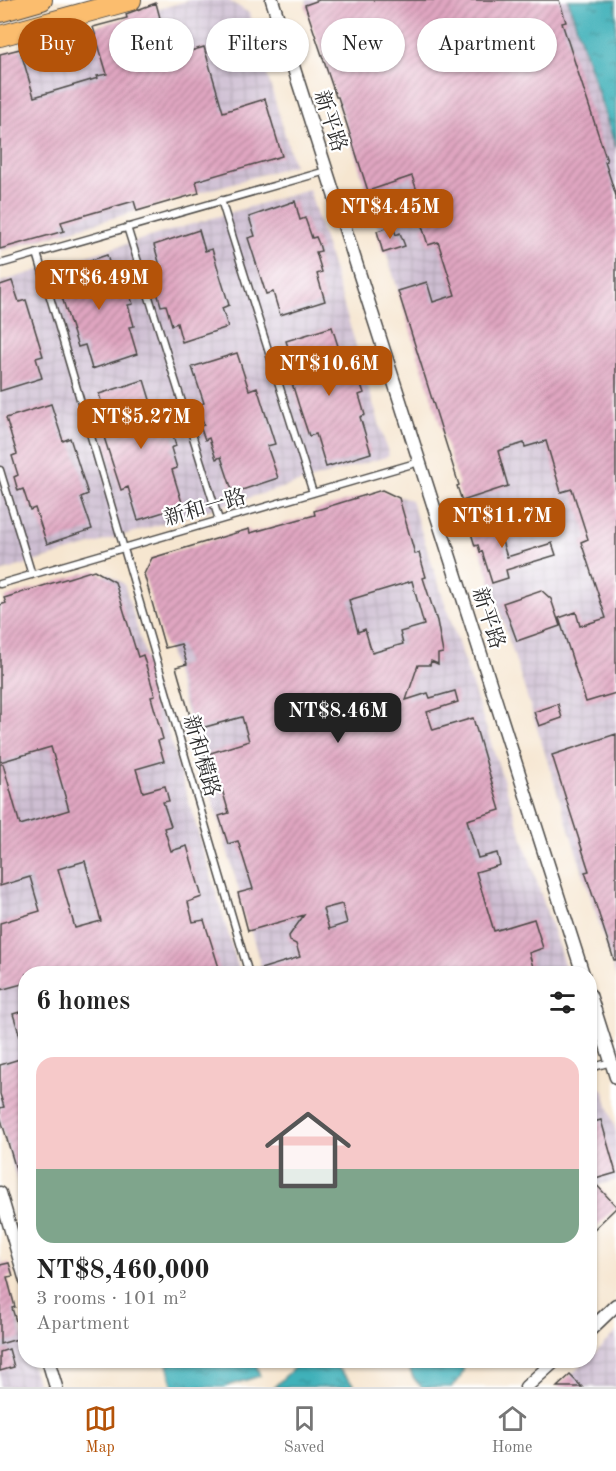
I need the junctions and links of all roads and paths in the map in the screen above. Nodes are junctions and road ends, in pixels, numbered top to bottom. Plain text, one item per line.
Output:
1 (42, 0) edge
2 (131, 0) edge
3 (272, 0) edge
4 (0, 12) edge
5 (0, 36) edge
6 (327, 171) junction
7 (221, 200) junction
8 (127, 227) junction
9 (37, 253) junction
10 (0, 264) edge
11 (419, 462) junction
12 (0, 470) edge
13 (313, 493) junction
14 (219, 520) junction
15 (124, 548) junction
16 (32, 575) junction
17 (0, 584) edge
18 (247, 966) edge
19 (580, 966) edge
20 (597, 1017) edge
21 (611, 1062) junction
22 (597, 1066) edge
23 (616, 1077) edge
24 (0, 1193) edge
25 (18, 1234) edge
26 (12, 1236) junction
27 (18, 1255) edge
28 (616, 1305) edge
29 (597, 1323) edge
30 (50, 1368) edge
31 (547, 1368) edge
32 (56, 1387) edge
33 (526, 1387) edge

1 - 4 main road
2 - 5 main road
3 - 6 street, 新平路
6 - 7 lane
6 - 11 street, 新平路
7 - 8 lane
7 - 13 lane
8 - 9 lane
8 - 14 lane
9 - 10 lane
9 - 15 lane, 新和橫路
11 - 13 lane, 新和一路
11 - 19 street, 新平路
12 - 16 lane
13 - 14 lane, 新和一路
14 - 15 lane, 新和一路
15 - 16 lane, 新和一路
15 - 18 lane, 新和橫路
16 - 17 lane, 新和一路
20 - 21 street
21 - 22 lane
21 - 23 street
24 - 26 street
25 - 26 lane
26 - 27 street
28 - 29 street
30 - 32 street
31 - 33 street

